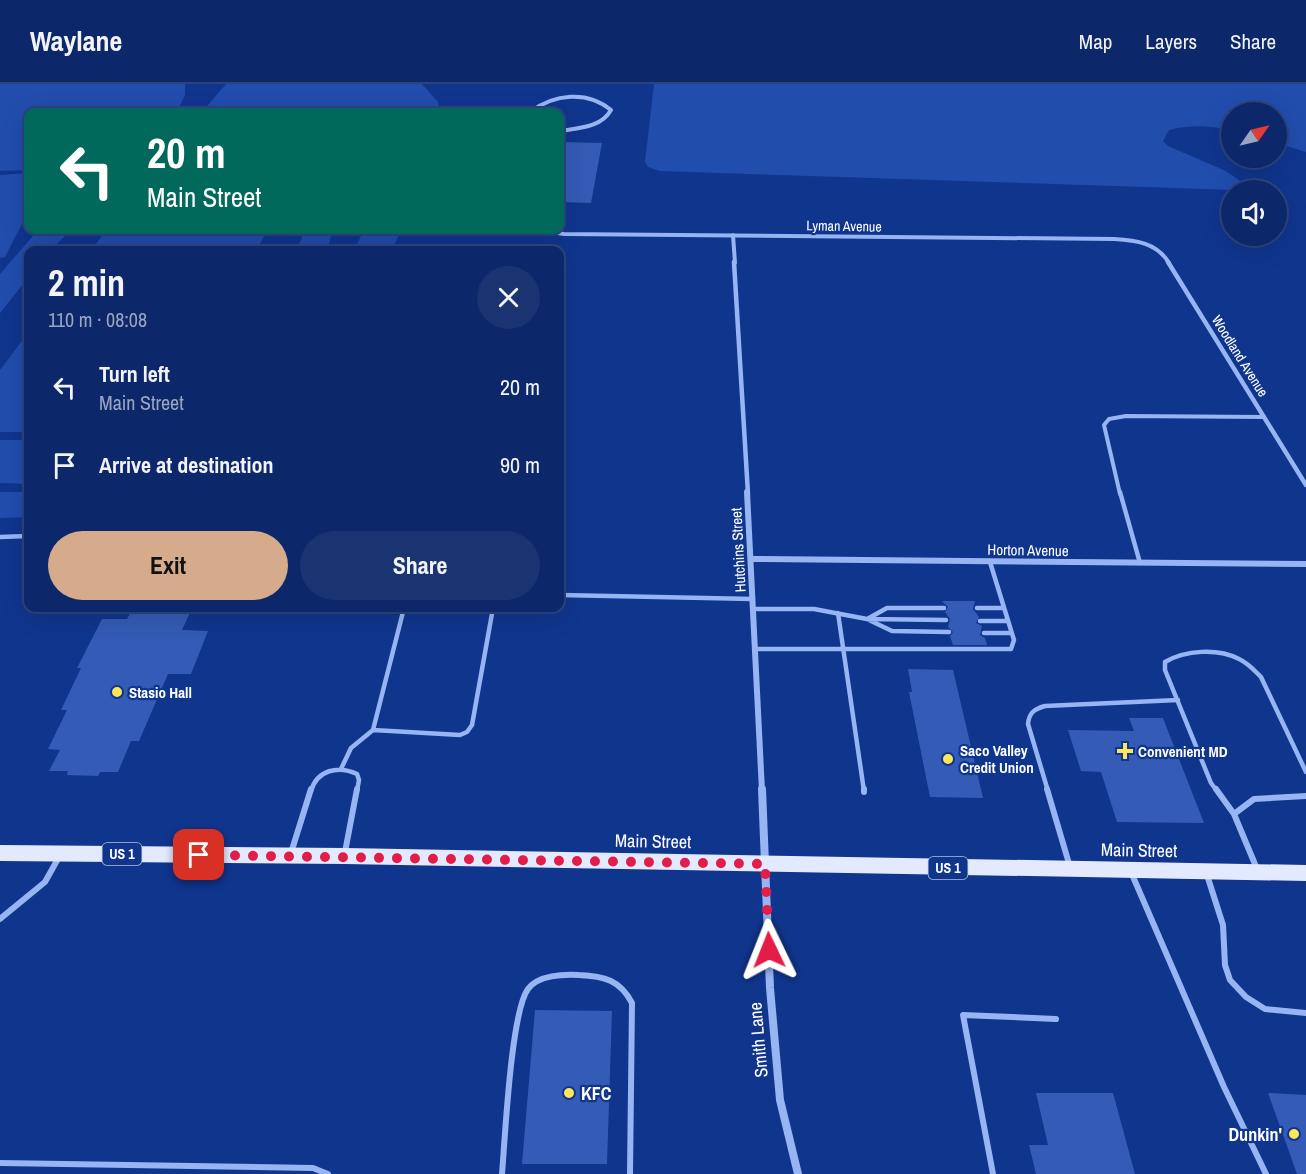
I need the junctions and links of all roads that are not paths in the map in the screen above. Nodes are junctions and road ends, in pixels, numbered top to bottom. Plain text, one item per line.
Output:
1 (536, 108) edge
2 (564, 130) edge
3 (564, 234) edge
4 (733, 236) junction
5 (1149, 244) joint
6 (1264, 417) junction
7 (1306, 485) edge
8 (24, 536) edge
9 (0, 537) edge
10 (751, 559) junction
11 (990, 562) junction
12 (1140, 563) junction
13 (1306, 564) edge
14 (564, 595) edge
15 (753, 599) junction
16 (944, 608) dead end
17 (977, 608) dead end
18 (1004, 608) junction
19 (754, 609) junction
20 (403, 612) edge
21 (492, 612) edge
22 (838, 613) junction
23 (867, 619) junction
24 (946, 620) dead end
25 (980, 621) dead end
26 (1008, 621) junction
27 (949, 632) dead end
28 (984, 633) dead end
29 (1012, 633) junction
30 (755, 649) junction
31 (844, 649) junction
32 (1178, 700) junction
33 (373, 730) junction
34 (341, 769) junction
35 (1306, 771) edge
36 (864, 792) dead end
37 (1306, 796) edge
38 (1233, 814) junction
39 (0, 853) edge
40 (61, 854) junction
41 (290, 856) junction
42 (345, 856) junction
43 (765, 864) junction
44 (1071, 869) junction
45 (1130, 870) junction
46 (1206, 872) junction
47 (1258, 872) junction
48 (1306, 873) edge
49 (0, 919) edge
50 (1306, 1013) edge
51 (1056, 1018) dead end
52 (0, 1163) edge
53 (328, 1174) edge
54 (502, 1174) edge
55 (630, 1174) edge
56 (798, 1174) edge
57 (993, 1174) edge
58 (1266, 1174) edge

1 - 2 street
3 - 4 street, Lyman Avenue
4 - 5 street, Lyman Avenue
4 - 10 street, Hutchins Street
5 - 6 street, Woodland Avenue
6 - 7 street, Woodland Avenue
6 - 12 lane
8 - 9 lane
10 - 11 street, Horton Avenue
10 - 15 street, Hutchins Street
11 - 12 street, Horton Avenue
11 - 18 lane
12 - 13 street, Horton Avenue
14 - 15 lane
15 - 19 street, Hutchins Street
16 - 23 lane
17 - 18 lane
18 - 26 lane
19 - 22 lane
19 - 30 street, Hutchins Street
20 - 33 lane
21 - 33 lane
22 - 23 lane
22 - 31 lane
23 - 24 lane
23 - 27 lane
25 - 26 lane
26 - 29 lane
28 - 29 lane
29 - 31 lane
30 - 31 lane
30 - 43 street, Hutchins Street
31 - 36 lane
32 - 35 lane
32 - 38 lane
32 - 44 lane
33 - 34 lane
34 - 41 lane
34 - 42 lane
37 - 38 lane
38 - 47 lane
39 - 40 main road, Main Street / US 1
40 - 41 main road, Main Street / US 1
40 - 49 lane
41 - 42 main road, Main Street / US 1
42 - 43 main road, Main Street / US 1
43 - 44 main road, Main Street / US 1
43 - 56 street, Smith Lane
44 - 45 main road, Main Street / US 1
45 - 46 main road, Main Street / US 1
45 - 58 lane
46 - 47 main road, Main Street / US 1
46 - 50 lane
47 - 48 main road, Main Street / US 1
51 - 57 lane
52 - 53 lane
54 - 55 lane

